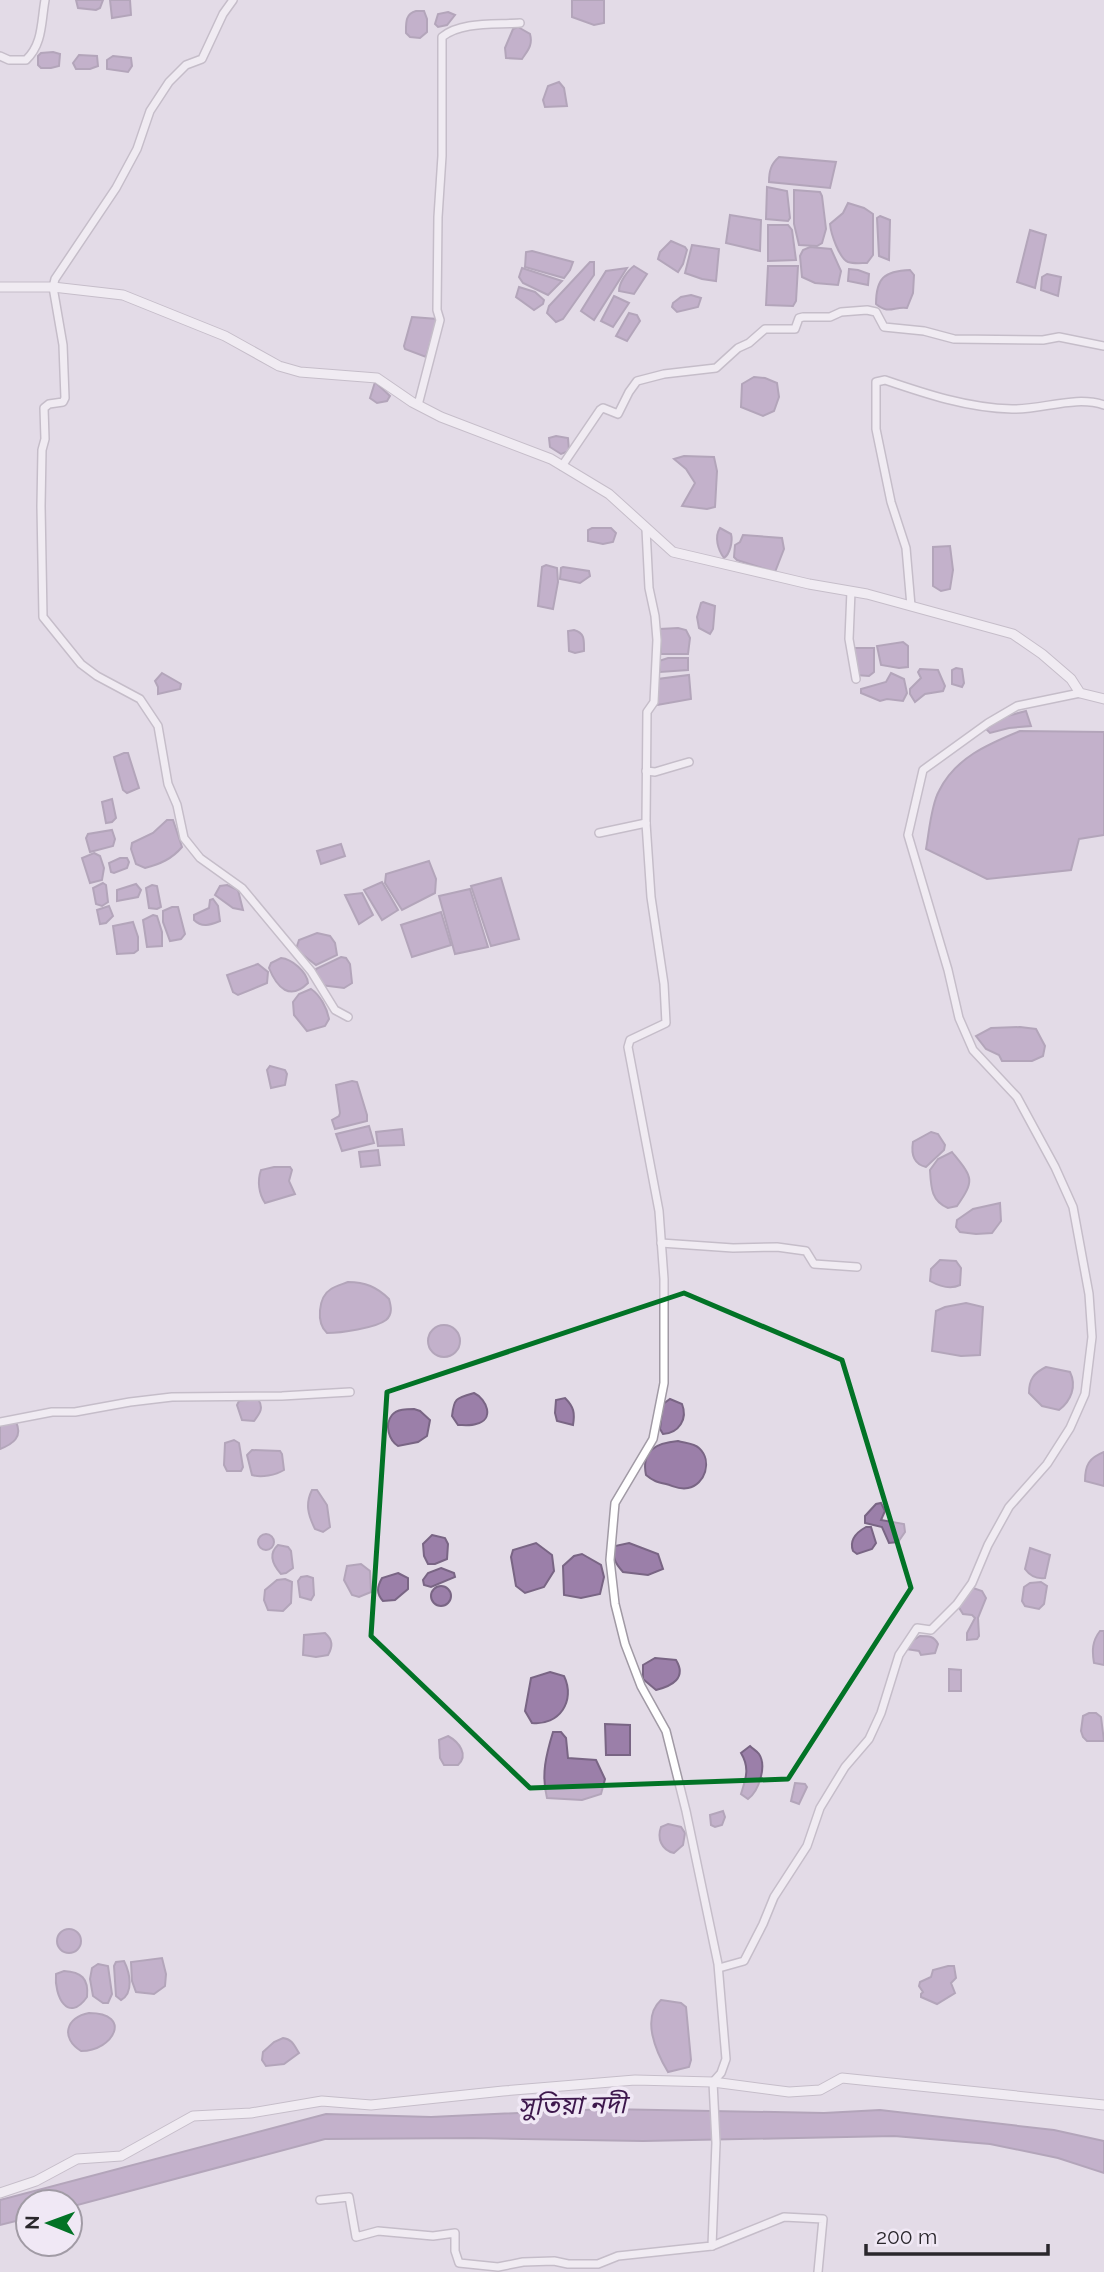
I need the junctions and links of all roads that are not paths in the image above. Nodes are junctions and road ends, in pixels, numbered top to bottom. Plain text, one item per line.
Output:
1 (45, 0) edge
2 (233, 0) edge
3 (520, 23) dead end
4 (0, 56) edge
5 (0, 287) edge
6 (53, 287) junction
7 (1104, 346) edge
8 (418, 405) junction
9 (1104, 405) edge
10 (562, 466) junction
11 (646, 529) junction
12 (850, 591) junction
13 (911, 606) junction
14 (856, 679) dead end
15 (1080, 692) junction
16 (1104, 699) edge
17 (689, 762) dead end
18 (646, 771) junction
19 (646, 823) junction
20 (599, 834) dead end
21 (348, 1017) dead end
22 (662, 1243) junction
23 (857, 1267) dead end
24 (350, 1392) dead end
25 (0, 1422) edge
26 (719, 1968) junction
27 (713, 2082) junction
28 (1104, 2105) edge
29 (0, 2193) edge
30 (320, 2200) dead end
31 (712, 2246) junction
32 (818, 2272) edge

1 - 4 street
2 - 6 street
3 - 8 street
5 - 6 street
6 - 8 street
6 - 21 street
7 - 10 street
8 - 10 street
9 - 13 street
10 - 11 street
11 - 12 street
11 - 18 street
12 - 13 street
12 - 14 street
13 - 15 street
15 - 16 street
15 - 26 street
17 - 18 street
18 - 19 street
19 - 20 street
19 - 22 street
22 - 23 street
22 - 26 street
24 - 25 street
26 - 27 street
27 - 28 street
27 - 29 street
27 - 31 street
30 - 31 street
31 - 32 street

